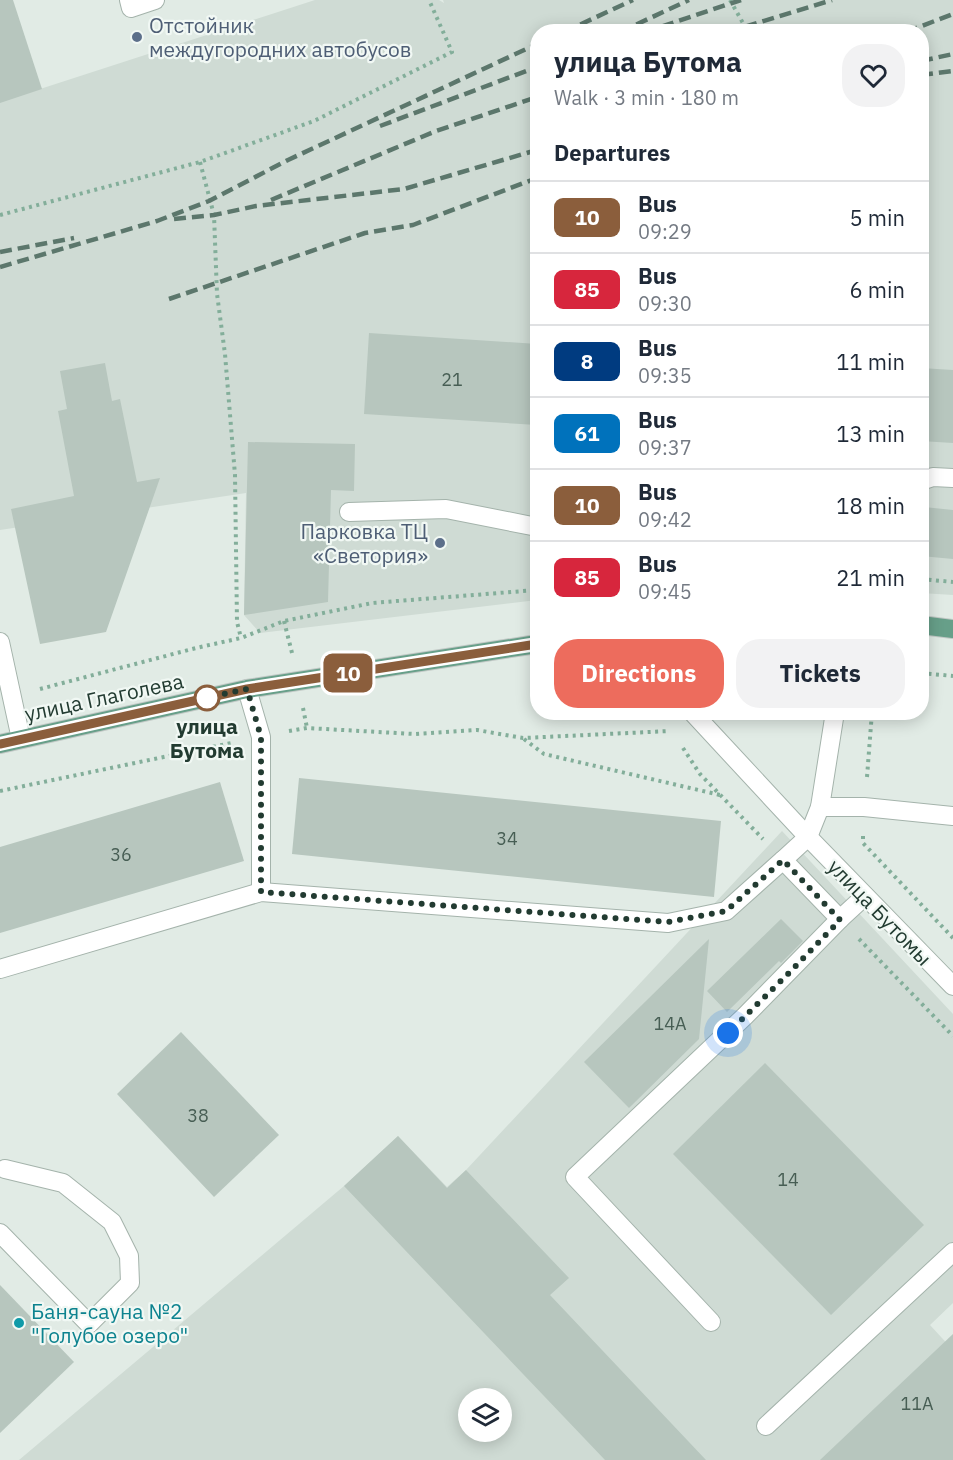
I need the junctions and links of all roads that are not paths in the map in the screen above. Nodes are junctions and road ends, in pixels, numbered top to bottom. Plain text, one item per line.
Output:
1 (129, 0) edge
2 (155, 0) edge
3 (929, 478) edge
4 (953, 478) edge
5 (349, 512) dead end
6 (530, 526) edge
7 (929, 627) edge
8 (953, 629) edge
9 (0, 642) edge
10 (530, 645) edge
11 (247, 689) junction
12 (699, 720) edge
13 (834, 720) edge
14 (21, 739) junction
15 (0, 744) edge
16 (820, 807) junction
17 (953, 816) edge
18 (808, 837) junction
19 (783, 860) junction
20 (261, 892) junction
21 (866, 896) junction
22 (840, 920) junction
23 (0, 969) edge
24 (953, 986) edge
25 (2, 1168) edge
26 (0, 1233) edge
27 (953, 1252) edge
28 (711, 1322) dead end
29 (766, 1426) dead end

1 - 2 street
3 - 4 street
5 - 6 street
7 - 8 main road
9 - 14 street
10 - 11 main road, улица Глаголева
11 - 14 main road, улица Глаголева
11 - 20 street
12 - 18 street, улица Бутомы
13 - 16 street
14 - 15 main road, улица Глаголева
16 - 17 street
16 - 18 street
18 - 19 street
18 - 21 street, улица Бутомы
19 - 20 street
19 - 22 street
20 - 23 street
21 - 22 street
21 - 24 street, улица Бутомы
22 - 28 street
25 - 26 street
27 - 29 street

